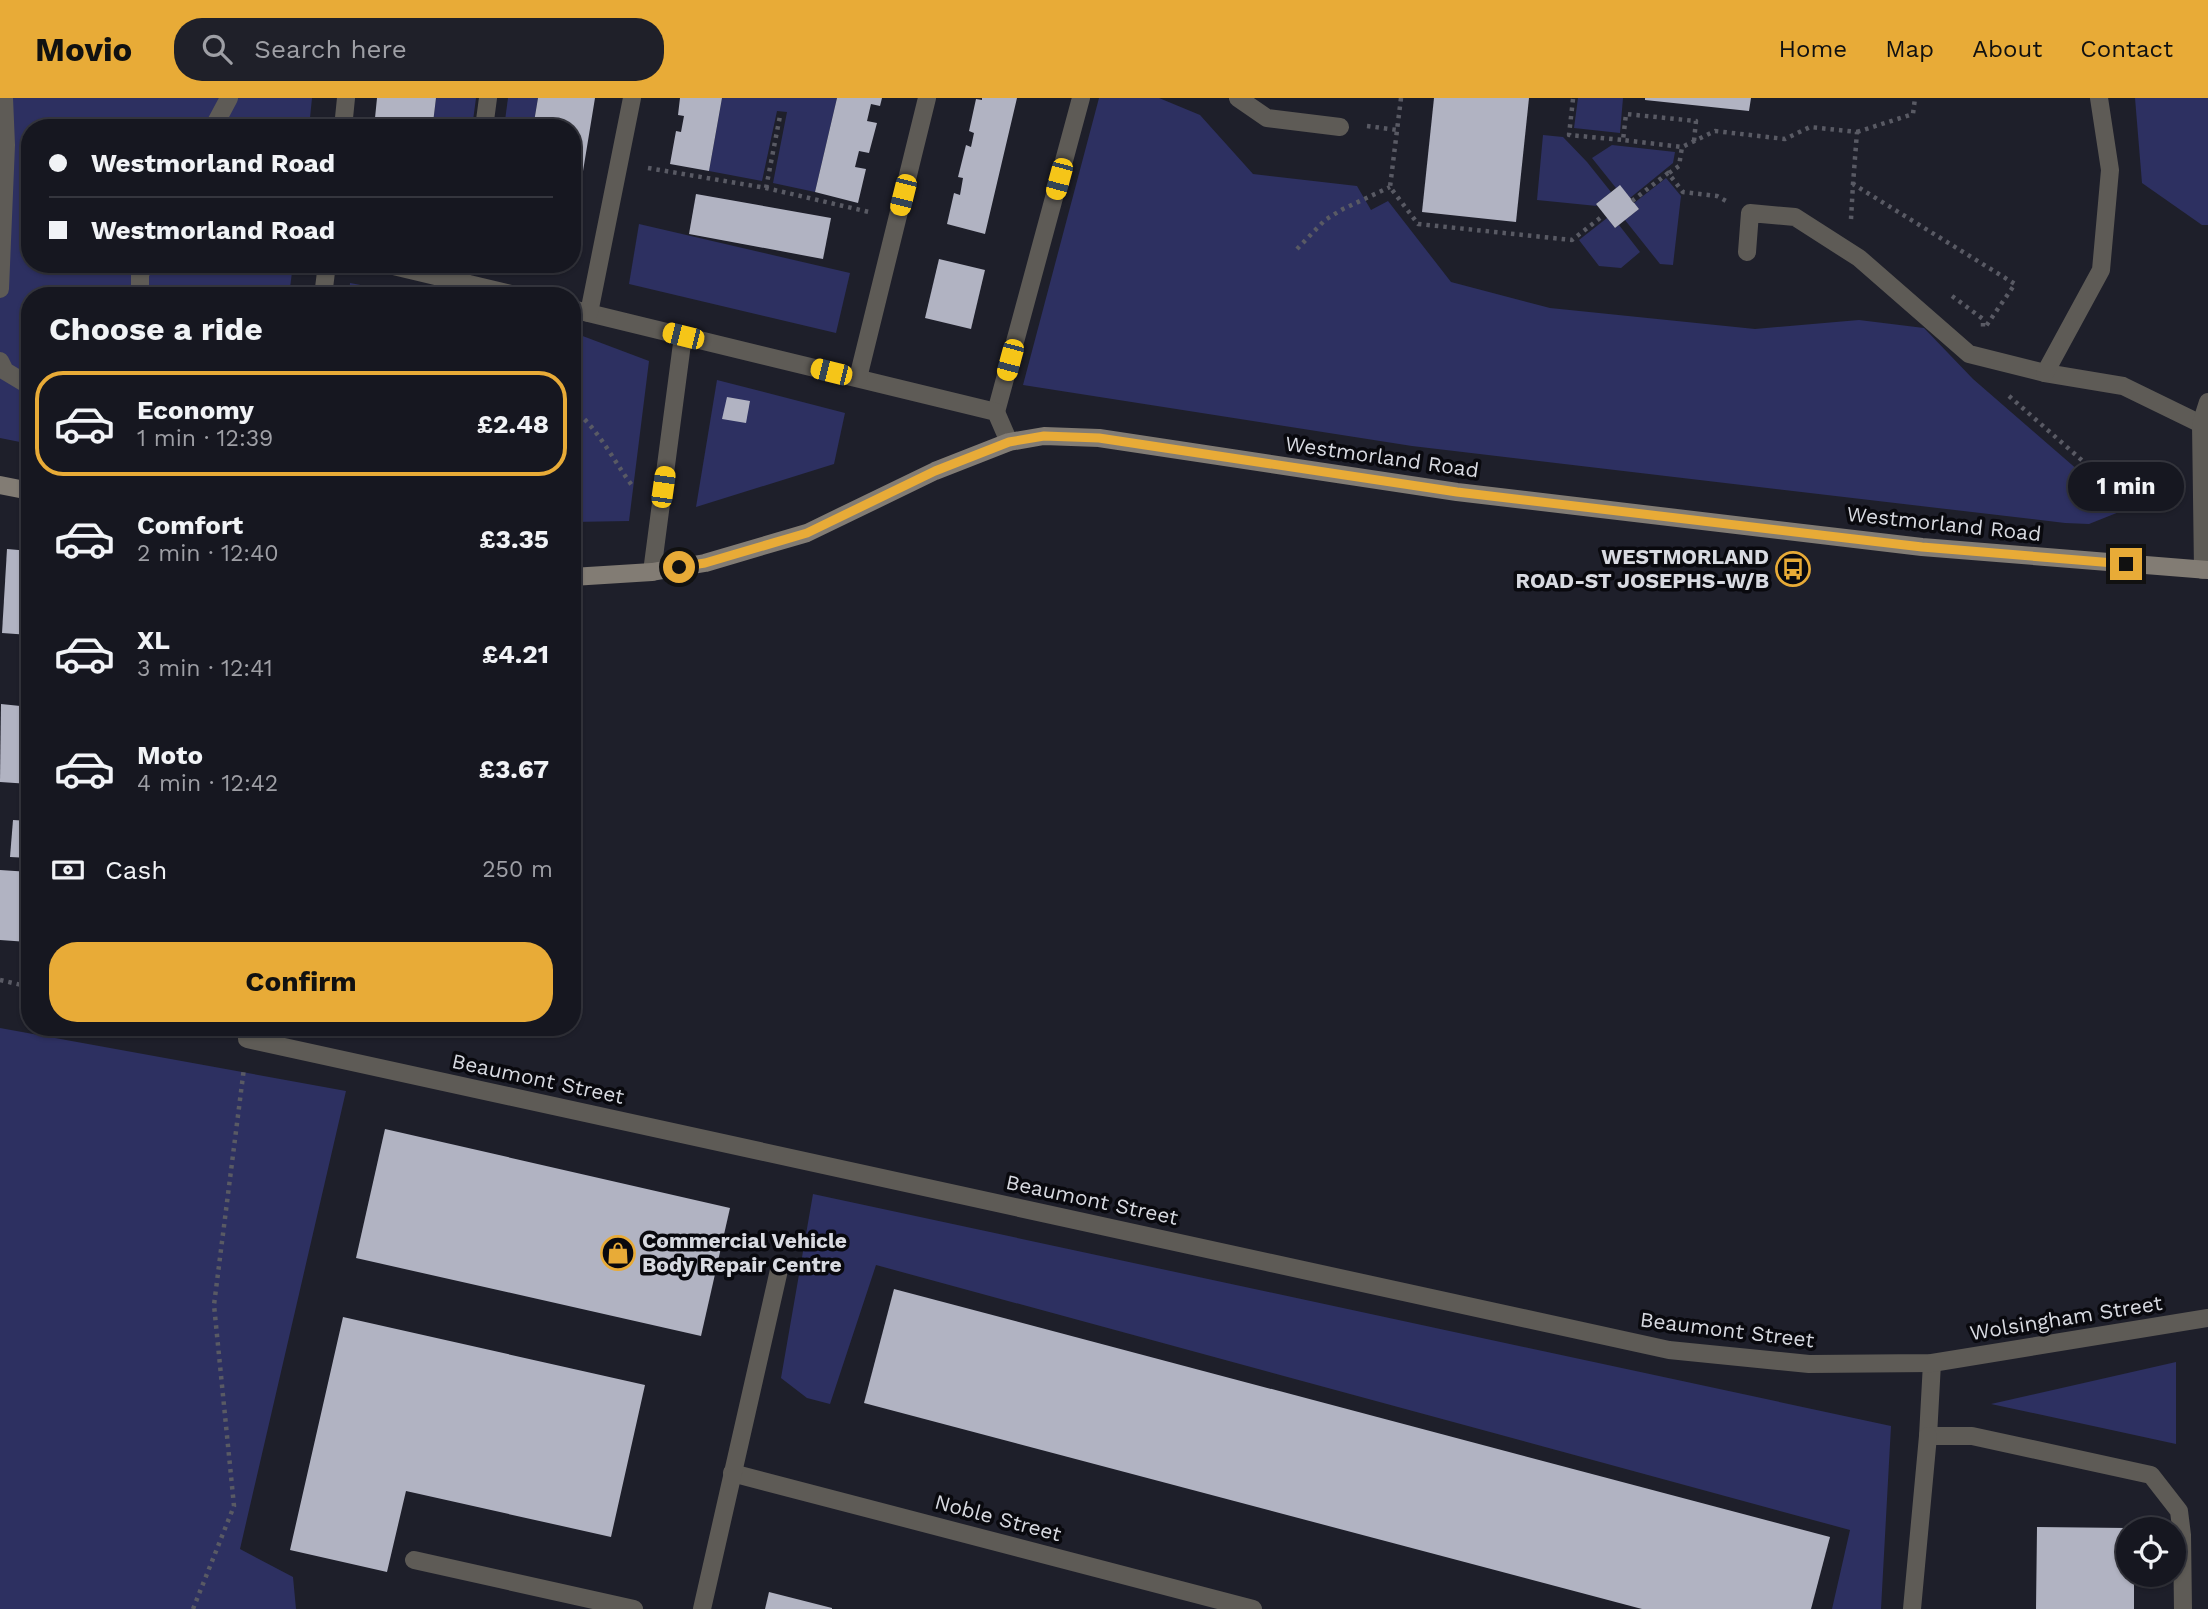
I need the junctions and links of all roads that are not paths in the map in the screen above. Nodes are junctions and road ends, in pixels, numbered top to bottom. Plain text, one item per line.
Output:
1 (4, 98) edge
2 (229, 98) edge
3 (346, 98) edge
4 (488, 98) edge
5 (632, 98) edge
6 (927, 98) edge
7 (1080, 98) edge
8 (1238, 98) edge
9 (2099, 98) edge
10 (218, 119) edge
11 (344, 119) edge
12 (485, 119) edge
13 (1340, 127) dead end
14 (1746, 252) dead end
15 (462, 273) edge
16 (497, 287) edge
17 (0, 289) edge
18 (581, 311) edge
19 (683, 336) junction
20 (2, 368) edge
21 (2045, 373) junction
22 (858, 378) junction
23 (21, 380) edge
24 (2208, 402) edge
25 (996, 412) junction
26 (2201, 424) junction
27 (1009, 442) junction
28 (0, 485) edge
29 (21, 489) edge
30 (2205, 570) edge
31 (652, 572) junction
32 (581, 576) edge
33 (261, 1036) edge
34 (779, 1270) dead end
35 (2208, 1318) edge
36 (1932, 1363) junction
37 (1928, 1436) junction
38 (732, 1473) junction
39 (414, 1560) dead end
40 (634, 1609) edge
41 (702, 1609) edge
42 (1253, 1609) edge
43 (1912, 1609) edge
44 (2183, 1609) edge

1 - 17 street
2 - 10 street
3 - 11 street
4 - 12 street
5 - 18 street
6 - 22 street
7 - 25 street
8 - 13 street
9 - 21 street
14 - 21 street
15 - 16 street
18 - 19 street
19 - 22 street
19 - 31 street
20 - 23 street
21 - 26 street
22 - 25 street
24 - 26 street
25 - 27 street
26 - 30 street
27 - 30 street, Westmorland Road
27 - 31 street, Westmorland Road
28 - 29 street
31 - 32 street, Westmorland Road
33 - 36 street, Beaumont Street
34 - 38 street
35 - 36 street, Wolsingham Street
36 - 37 street
37 - 43 street
37 - 44 street
38 - 41 street
38 - 42 street, Noble Street
39 - 40 street

